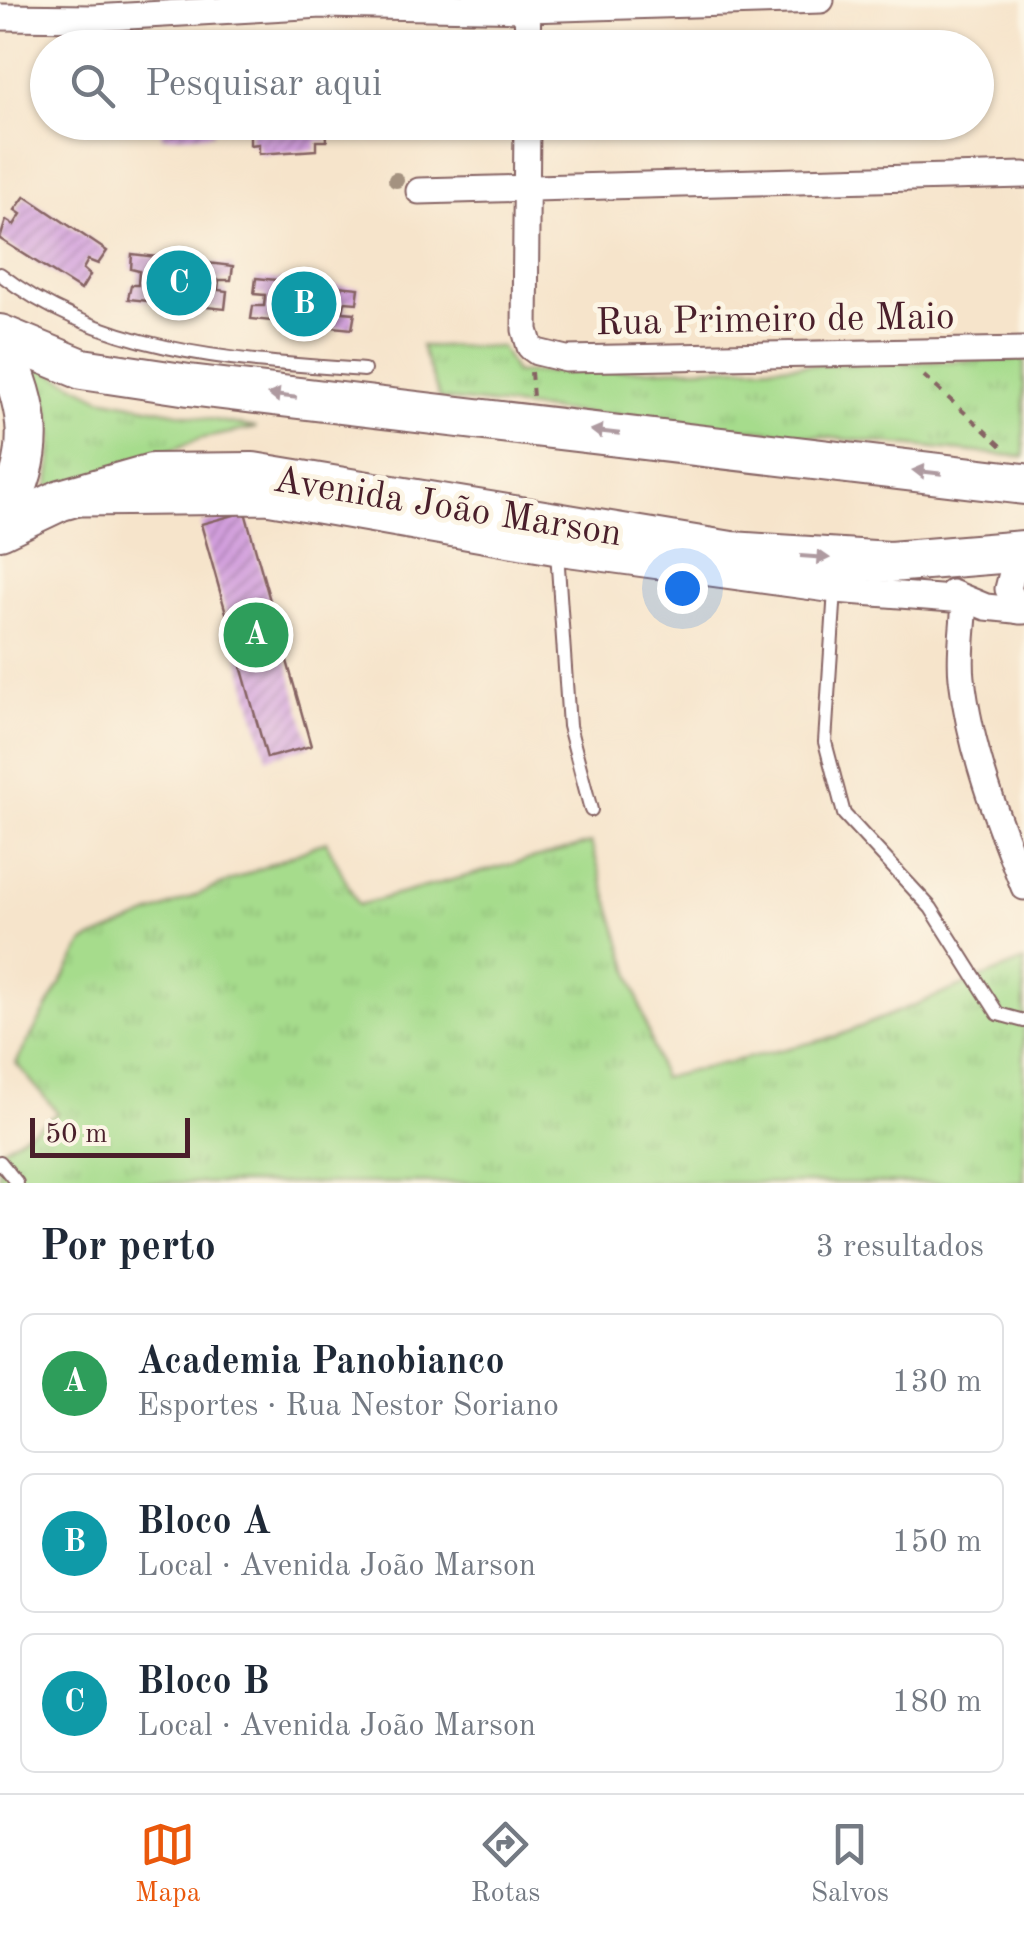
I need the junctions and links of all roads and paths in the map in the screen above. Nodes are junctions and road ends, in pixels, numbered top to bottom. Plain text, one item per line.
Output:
1 (821, 0) edge
2 (326, 2) edge
3 (757, 2) edge
4 (528, 4) edge
5 (0, 17) edge
6 (528, 30) edge
7 (527, 140) edge
8 (1024, 175) edge
9 (526, 187) junction
10 (419, 191) dead end
11 (0, 274) edge
12 (0, 338) edge
13 (530, 347) junction
14 (1024, 350) edge
15 (900, 355) junction
16 (364, 370) dead end
17 (534, 424) junction
18 (1017, 469) edge
19 (61, 500) junction
20 (0, 520) edge
21 (0, 529) edge
22 (557, 552) junction
23 (1024, 552) edge
24 (890, 562) junction
25 (834, 590) junction
26 (965, 600) junction
27 (1022, 611) edge
28 (591, 810) dead end
29 (1024, 887) edge
30 (1024, 1022) edge
31 (0, 1162) edge
32 (17, 1183) edge

1 - 3 street
2 - 4 street
2 - 5 street
3 - 4 street
4 - 6 street
7 - 9 street
8 - 9 street
9 - 10 street
9 - 13 street
11 - 16 lane
17 -> 12 main road
12 - 20 main road
13 - 15 street, Rua Primeiro de Maio
13 - 17 path
14 - 15 street, Rua Primeiro de Maio
15 - 18 path
18 -> 17 main road
19 - 21 main road, Avenida João Marson
19 - 22 street
19 -> 24 main road, Avenida João Marson
22 - 25 street
22 - 28 lane
23 - 24 main road, Avenida João Marson
23 - 27 street
24 - 26 street
25 - 26 street
25 - 30 lane
26 - 27 street
26 - 29 street
31 - 32 lane

